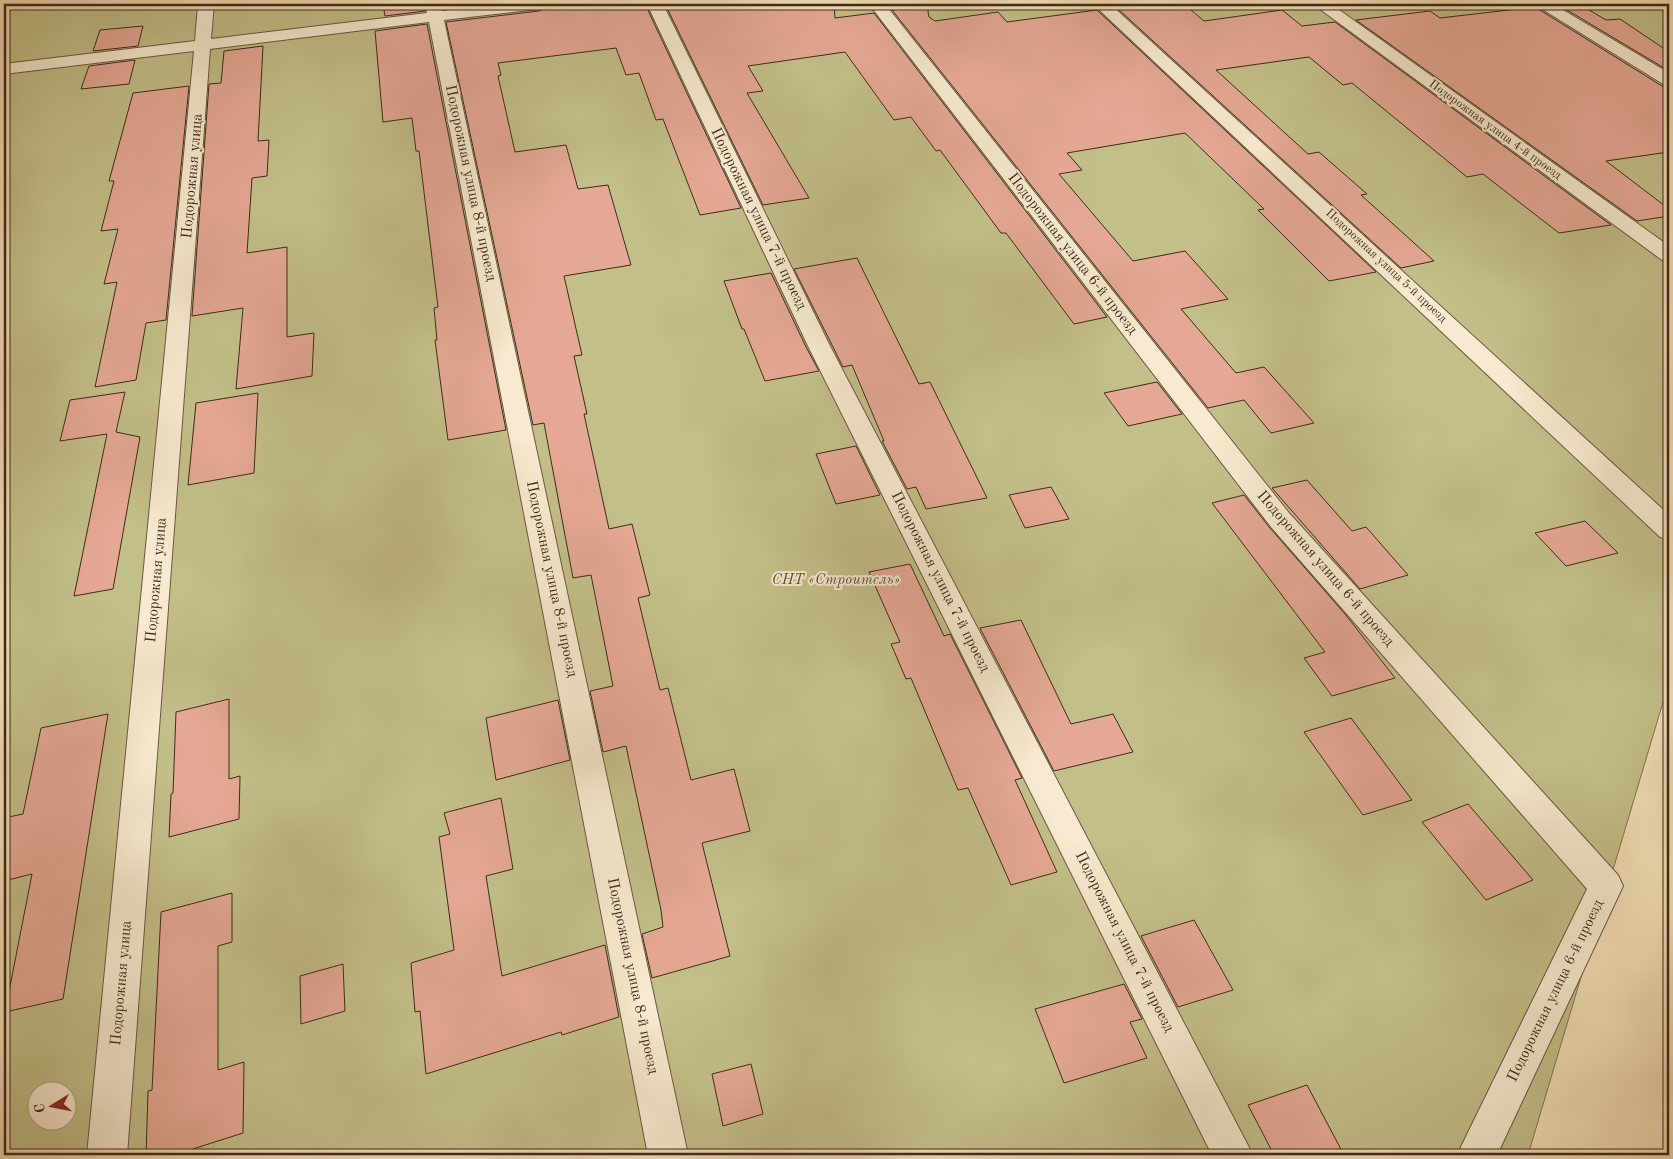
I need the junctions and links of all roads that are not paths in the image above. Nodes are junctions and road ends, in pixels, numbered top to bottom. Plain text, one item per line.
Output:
1 (206, 4) edge
2 (539, 4) edge
3 (655, 4) edge
4 (876, 4) edge
5 (1102, 4) edge
6 (1321, 4) edge
7 (1542, 4) edge
8 (434, 11) edge
9 (204, 45) junction
10 (4, 69) edge
11 (1669, 80) edge
12 (1669, 256) edge
13 (1669, 530) edge
14 (107, 1155) edge
15 (668, 1155) edge
16 (1233, 1155) edge
17 (1478, 1155) edge

1 - 9 street, Подорожная улица
2 - 8 street
3 - 16 street, Подорожная улица 7-й проезд
4 - 17 street, Подорожная улица 6-й проезд
5 - 13 street, Подорожная улица 5-й проезд
6 - 12 street, Подорожная улица 4-й проезд
7 - 11 street
8 - 9 street
8 - 15 street, Подорожная улица 8-й проезд
9 - 10 street
9 - 14 street, Подорожная улица

